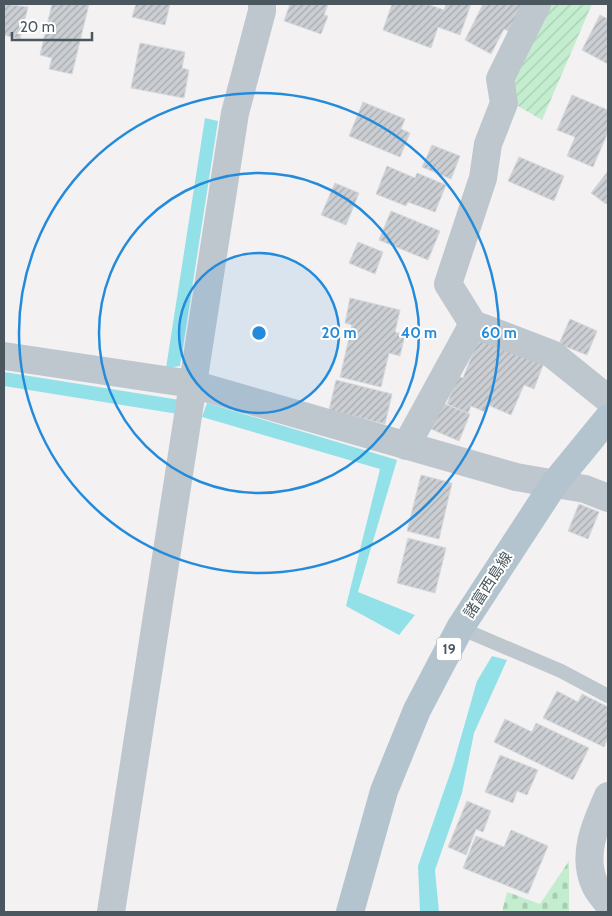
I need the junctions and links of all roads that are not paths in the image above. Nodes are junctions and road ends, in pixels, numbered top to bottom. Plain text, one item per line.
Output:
1 (262, 4) edge
2 (537, 4) edge
3 (473, 324) junction
4 (4, 356) edge
5 (192, 384) junction
6 (608, 399) edge
7 (608, 418) edge
8 (406, 446) junction
9 (554, 484) junction
10 (608, 498) edge
11 (460, 628) junction
12 (608, 696) edge
13 (608, 796) edge
14 (608, 904) edge
15 (111, 912) edge
16 (350, 912) edge

1 - 5 street
2 - 3 street
3 - 6 street
3 - 8 street
4 - 5 street
5 - 8 street
5 - 15 street
7 - 9 main road, 諸富西島線 / 19
8 - 9 street
9 - 10 street
9 - 11 main road, 諸富西島線 / 19
11 - 12 lane
11 - 16 main road, 諸富西島線 / 19
13 - 14 street

